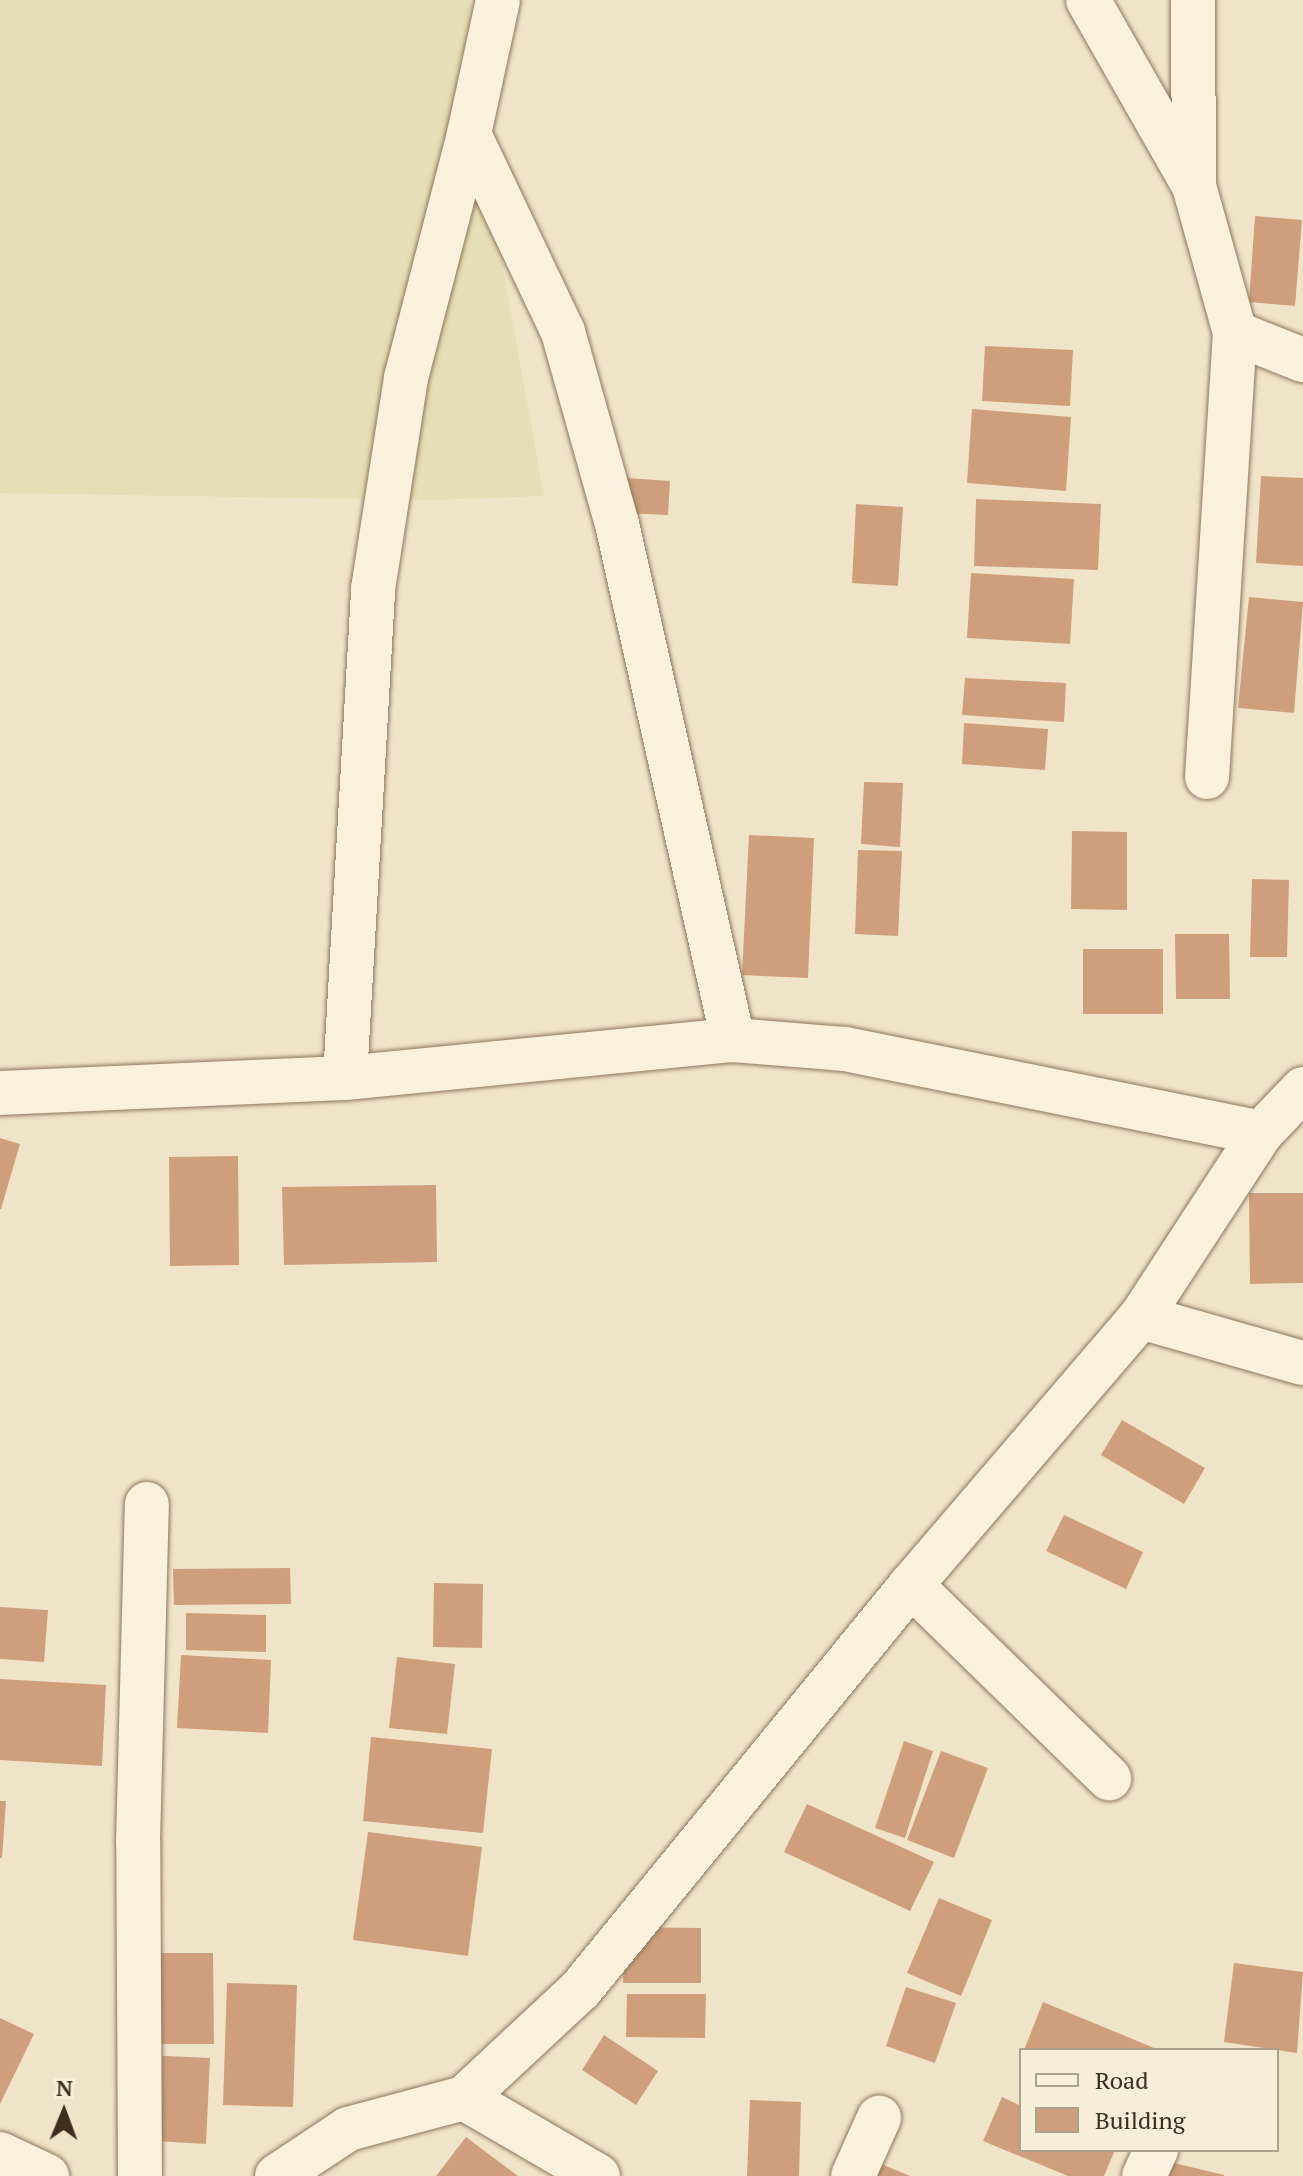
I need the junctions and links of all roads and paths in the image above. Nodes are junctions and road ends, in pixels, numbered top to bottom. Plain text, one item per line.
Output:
1 (498, 0) edge
2 (1088, 0) edge
3 (1193, 0) edge
4 (469, 134) junction
5 (1194, 186) junction
6 (1235, 333) junction
7 (1303, 360) edge
8 (1207, 777) dead end
9 (733, 1040) junction
10 (345, 1078) junction
11 (1303, 1089) edge
12 (0, 1093) edge
13 (1261, 1133) junction
14 (1141, 1317) junction
15 (1303, 1363) edge
16 (147, 1504) dead end
17 (911, 1585) junction
18 (1109, 1778) dead end
19 (464, 2098) junction
20 (879, 2118) dead end
21 (1155, 2152) edge
22 (0, 2154) edge
23 (47, 2176) edge
24 (140, 2176) edge
25 (277, 2176) edge
26 (598, 2176) edge
27 (853, 2176) edge
28 (1144, 2176) edge

1 - 4 street
2 - 5 street
3 - 5 street
4 - 9 street
4 - 10 street
5 - 6 street
6 - 7 street
6 - 8 street
9 - 10 street
9 - 13 street
10 - 12 street
11 - 13 street
13 - 14 street
14 - 15 street
14 - 17 street
16 - 24 street
17 - 18 street
17 - 19 street
19 - 25 street
19 - 26 street
20 - 27 street
21 - 28 street
22 - 23 street

